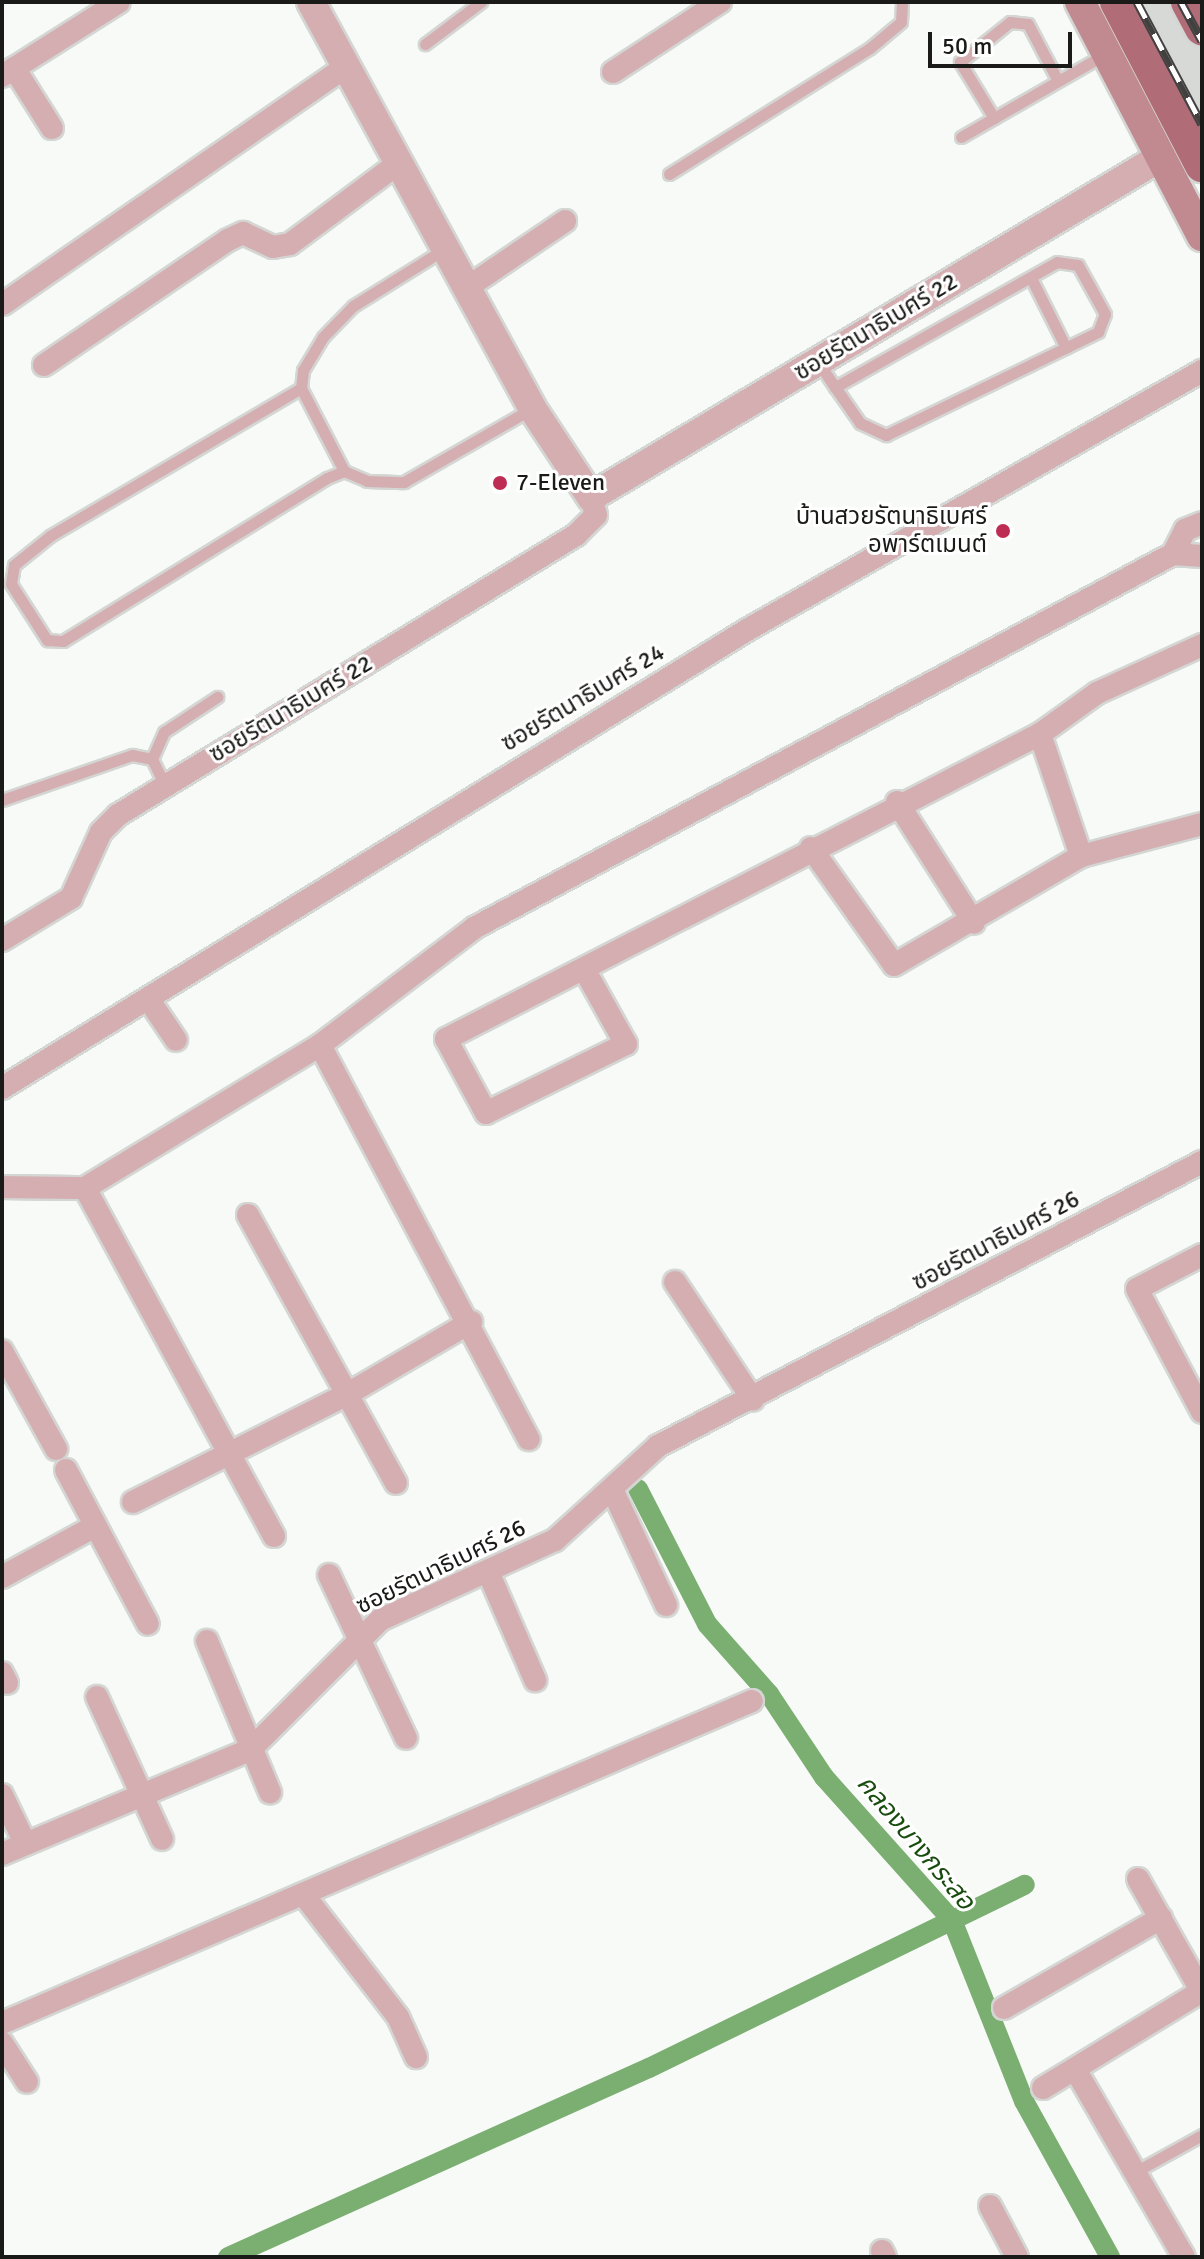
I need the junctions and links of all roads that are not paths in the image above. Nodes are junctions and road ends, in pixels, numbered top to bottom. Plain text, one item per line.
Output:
1 (119, 2) edge
2 (311, 2) edge
3 (481, 2) edge
4 (720, 2) edge
5 (902, 2) edge
6 (1080, 2) edge
7 (1117, 2) edge
8 (1188, 2) edge
9 (1202, 28) edge
10 (425, 44) dead end
11 (1107, 53) junction
12 (345, 67) junction
13 (8, 72) edge
14 (613, 72) dead end
15 (1058, 81) junction
16 (994, 118) junction
17 (52, 128) dead end
18 (961, 137) dead end
19 (1161, 157) junction
20 (396, 165) junction
21 (1202, 165) edge
22 (669, 174) dead end
23 (565, 221) dead end
24 (1202, 236) edge
25 (443, 250) junction
26 (1031, 278) junction
27 (465, 289) junction
28 (3, 304) edge
29 (1066, 348) junction
30 (818, 362) junction
31 (44, 365) dead end
32 (1202, 371) edge
33 (835, 387) junction
34 (301, 388) junction
35 (532, 408) junction
36 (344, 471) junction
37 (591, 497) junction
38 (1202, 523) edge
39 (1173, 554) junction
40 (1202, 556) edge
41 (1202, 645) edge
42 (217, 697) dead end
43 (1040, 734) junction
44 (152, 759) junction
45 (165, 786) junction
46 (2, 800) edge
47 (897, 802) junction
48 (1202, 824) edge
49 (811, 848) junction
50 (1081, 856) junction
51 (974, 923) junction
52 (2, 940) edge
53 (584, 969) junction
54 (149, 1000) junction
55 (176, 1040) dead end
56 (320, 1045) junction
57 (2, 1088) edge
58 (1202, 1162) edge
59 (2, 1187) edge
60 (85, 1188) junction
61 (248, 1215) dead end
62 (1202, 1255) edge
63 (675, 1282) dead end
64 (471, 1322) junction
65 (2, 1351) edge
66 (10, 1385) edge
67 (346, 1395) junction
68 (753, 1400) junction
69 (1202, 1412) edge
70 (529, 1439) dead end
71 (56, 1449) dead end
72 (232, 1450) junction
73 (66, 1470) dead end
74 (396, 1483) dead end
75 (612, 1489) junction
76 (133, 1502) dead end
77 (95, 1526) junction
78 (274, 1536) dead end
79 (489, 1574) junction
80 (329, 1575) dead end
81 (2, 1577) edge
82 (666, 1605) dead end
83 (148, 1624) dead end
84 (359, 1636) junction
85 (207, 1641) dead end
86 (535, 1680) dead end
87 (97, 1697) dead end
88 (752, 1701) dead end
89 (406, 1738) dead end
90 (250, 1750) junction
91 (270, 1792) dead end
92 (2, 1795) edge
93 (138, 1796) junction
94 (162, 1839) dead end
95 (25, 1843) junction
96 (2, 1854) edge
97 (1138, 1879) dead end
98 (303, 1894) junction
99 (1161, 1918) junction
100 (1202, 1992) edge
101 (1004, 2008) dead end
102 (2, 2023) edge
103 (2, 2043) edge
104 (416, 2057) dead end
105 (1075, 2069) junction
106 (27, 2082) dead end
107 (1043, 2088) dead end
108 (1202, 2135) edge
109 (1135, 2172) junction
110 (990, 2206) dead end
111 (1017, 2257) edge
112 (1184, 2257) edge

1 - 13 street
2 - 12 street
3 - 10 lane
4 - 14 street
5 - 22 lane
6 - 11 main road
7 - 21 main road
8 - 9 main road
11 - 15 lane
11 - 19 main road
12 - 20 street
12 - 28 street
13 - 17 street
15 - 16 lane
15 - 16 lane
16 - 18 lane
19 - 24 main road
19 - 30 street, ซอยรัตนาธิเบศร์ 22
20 - 25 street
20 - 31 street
23 - 27 street
25 - 27 street
25 - 34 lane
26 - 29 lane
26 - 29 lane
26 - 33 lane
27 - 35 street
29 - 33 lane
30 - 33 lane
30 - 37 street, ซอยรัตนาธิเบศร์ 22
32 - 54 street, ซอยรัตนาธิเบศร์ 24
34 - 36 lane
34 - 36 lane
35 - 36 lane
35 - 37 street
37 - 45 street, ซอยรัตนาธิเบศร์ 22
38 - 39 street
39 - 40 street
39 - 56 street
41 - 43 street
42 - 44 lane
43 - 47 street
43 - 50 street
44 - 45 lane
44 - 46 lane
45 - 52 street, ซอยรัตนาธิเบศร์ 22
47 - 49 street
47 - 51 street
48 - 50 street
49 - 51 street
49 - 53 street
50 - 51 street
53 - 53 street
54 - 55 street
54 - 57 street, ซอยรัตนาธิเบศร์ 24
56 - 60 street
56 - 64 street
58 - 68 street, ซอยรัตนาธิเบศร์ 26
59 - 60 street
60 - 72 street
61 - 67 street
62 - 69 street
63 - 68 street
64 - 67 street
64 - 70 street
65 - 66 street
66 - 71 street
67 - 72 street
67 - 74 street
68 - 75 street, ซอยรัตนาธิเบศร์ 26
72 - 76 street
72 - 78 street
73 - 77 street
75 - 79 street, ซอยรัตนาธิเบศร์ 26
75 - 82 street
77 - 81 street
77 - 83 street
79 - 84 street, ซอยรัตนาธิเบศร์ 26
79 - 86 street
80 - 84 street
84 - 89 street
84 - 90 street, ซอยรัตนาธิเบศร์ 26
85 - 90 street
87 - 93 street
88 - 98 street
90 - 91 street
90 - 93 street, ซอยรัตนาธิเบศร์ 26
92 - 95 street
93 - 94 street
93 - 95 street, ซอยรัตนาธิเบศร์ 26
95 - 96 street, ซอยรัตนาธิเบศร์ 26
97 - 99 street
98 - 102 street
98 - 104 street
99 - 100 street
99 - 101 street
100 - 105 street
103 - 106 street
105 - 107 street
105 - 109 street
108 - 109 lane
109 - 112 street
110 - 111 street

